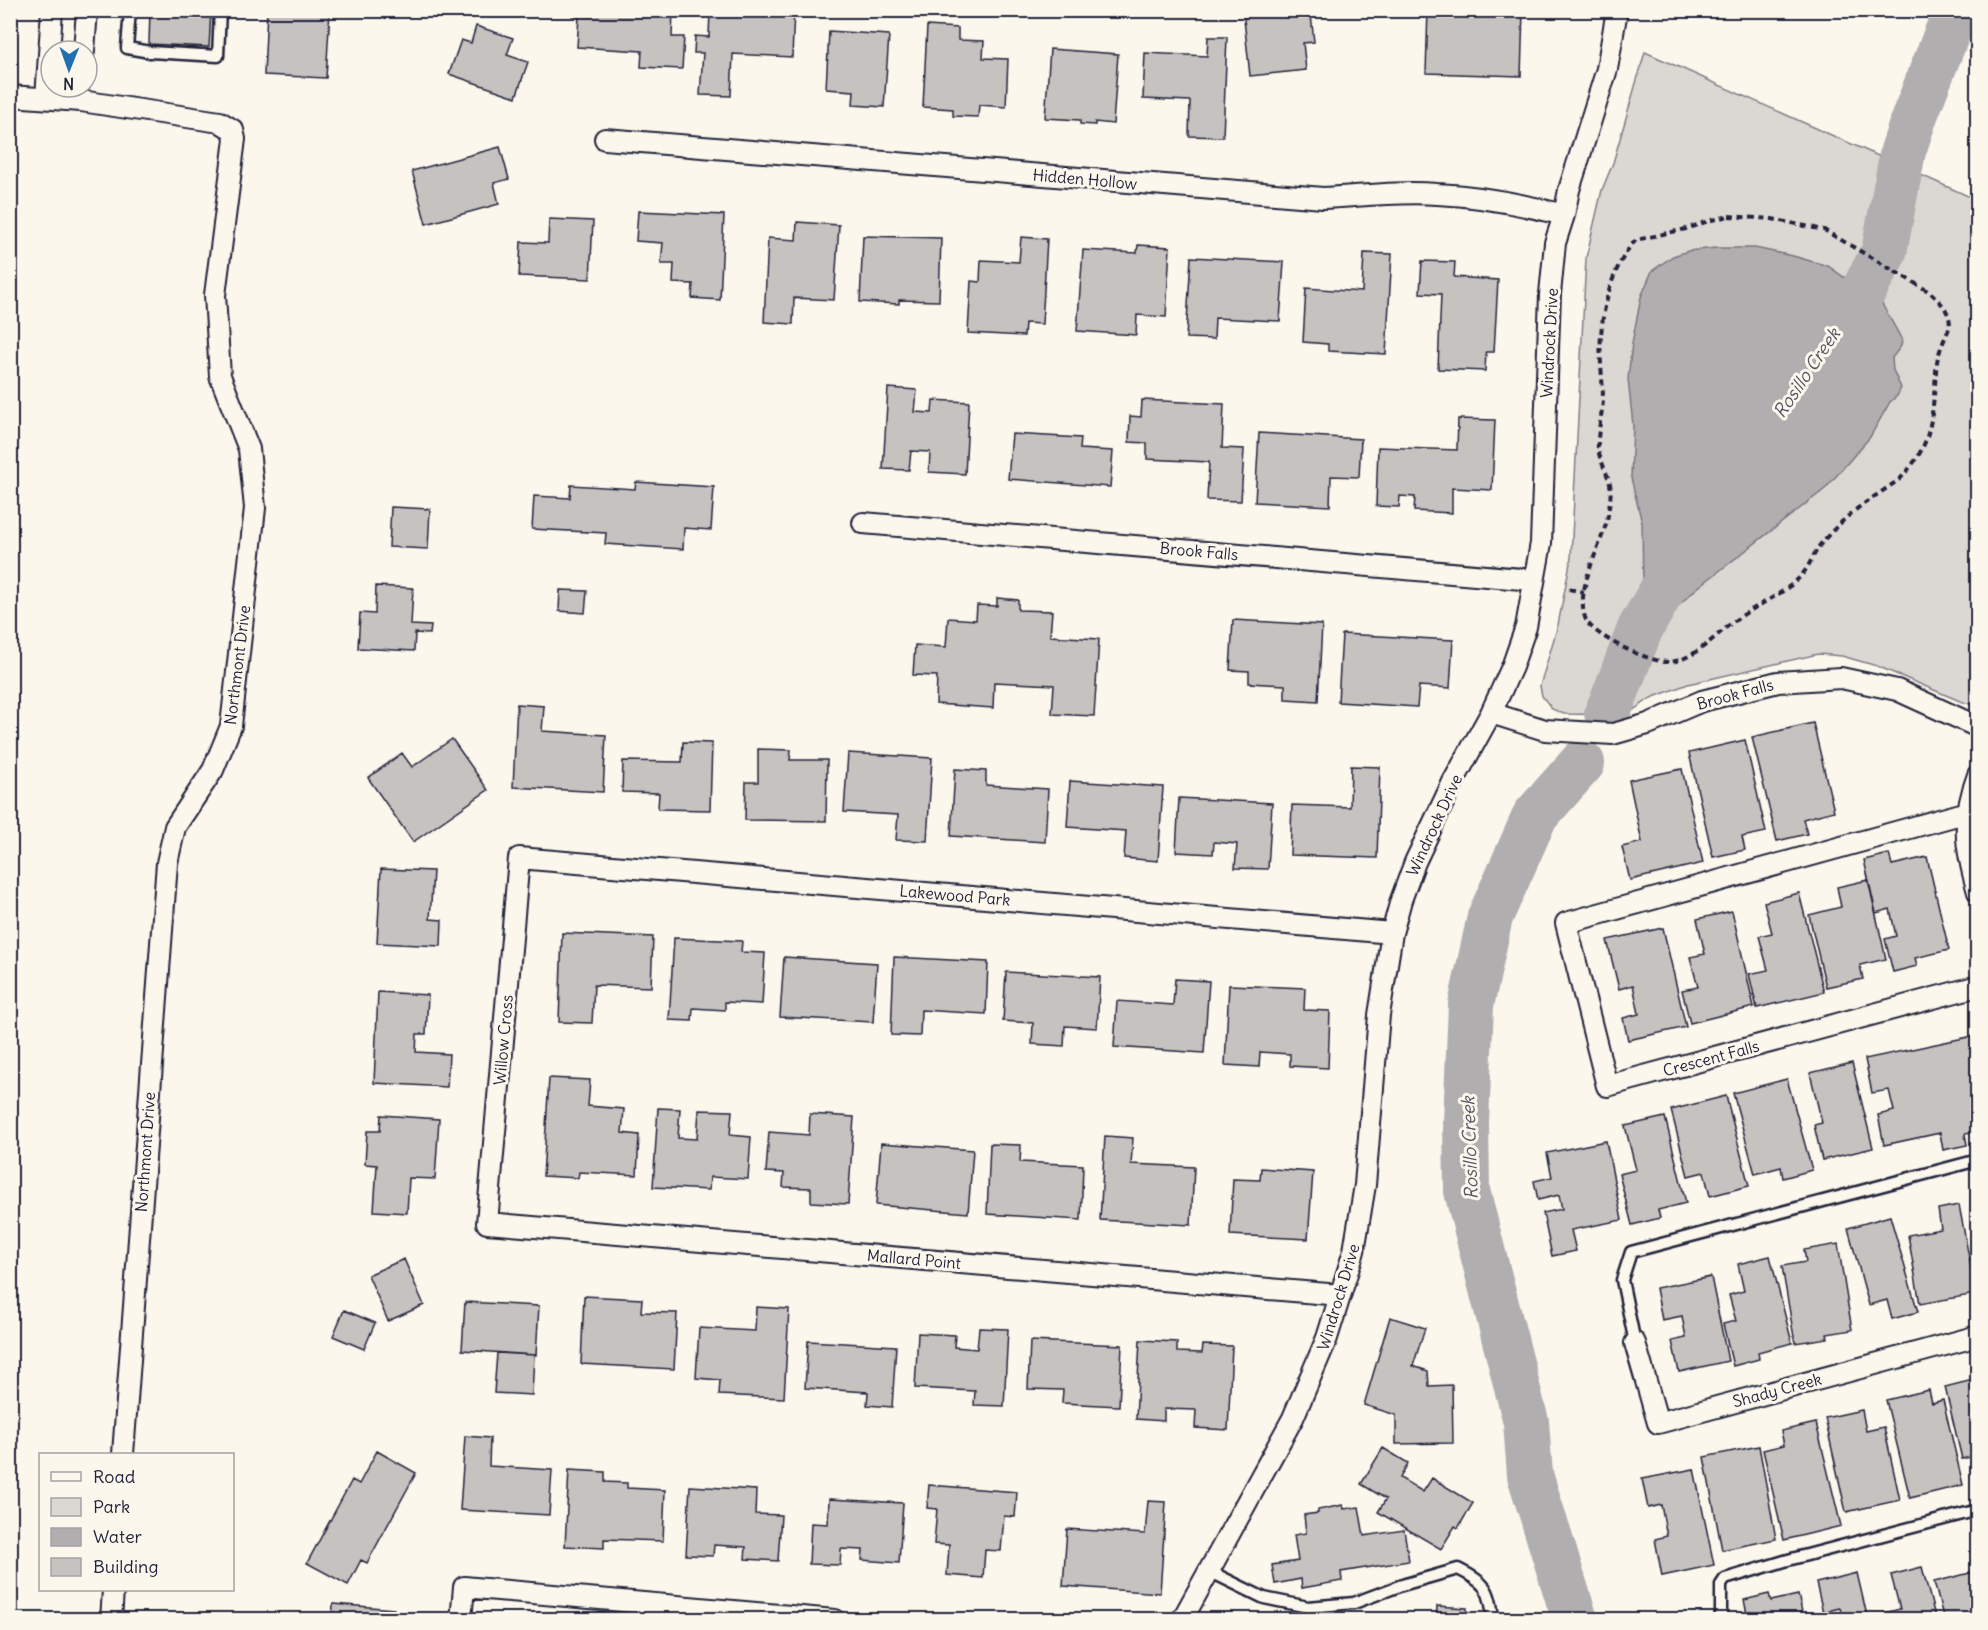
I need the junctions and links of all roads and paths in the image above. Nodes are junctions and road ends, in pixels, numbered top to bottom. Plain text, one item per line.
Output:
1 (52, 10) edge
2 (87, 10) edge
3 (130, 10) edge
4 (220, 10) edge
5 (1617, 10) edge
6 (50, 39) edge
7 (85, 39) edge
8 (10, 96) edge
9 (99, 97) edge
10 (39, 98) edge
11 (605, 139) dead end
12 (1564, 215) junction
13 (862, 523) dead end
14 (1534, 580) junction
15 (1569, 589) dead end
16 (1584, 592) junction
17 (1491, 713) junction
18 (1977, 727) edge
19 (1977, 775) edge
20 (1968, 812) junction
21 (519, 858) joint
22 (1977, 892) edge
23 (1392, 933) junction
24 (1977, 986) edge
25 (1977, 1160) edge
26 (487, 1222) joint
27 (1340, 1295) junction
28 (1977, 1336) edge
29 (1635, 1342) joint
30 (123, 1453) edge
31 (1977, 1510) edge
32 (1209, 1571) junction
33 (113, 1591) edge
34 (111, 1620) edge
35 (461, 1620) edge
36 (835, 1620) edge
37 (1182, 1620) edge
38 (1493, 1620) edge
39 (1721, 1620) edge

1 - 6 street
2 - 7 street
3 - 4 lane
5 - 12 street, Windrock Drive
8 - 10 street
9 - 30 street, Northmont Drive
11 - 12 street, Hidden Hollow
12 - 14 street, Windrock Drive
13 - 14 street, Brook Falls
14 - 17 street, Windrock Drive
15 - 16 path
16 - 16 path
17 - 18 street, Brook Falls
17 - 23 street, Windrock Drive
19 - 20 street
20 - 22 street
20 - 24 street, Crescent Falls
21 - 23 street, Lakewood Park
21 - 26 street, Willow Cross
23 - 27 street, Windrock Drive
25 - 29 lane
26 - 27 street, Mallard Point
27 - 32 street, Windrock Drive
28 - 29 street, Shady Creek
31 - 39 lane
32 - 37 street, Windrock Drive
32 - 38 lane
33 - 34 street
35 - 36 street

